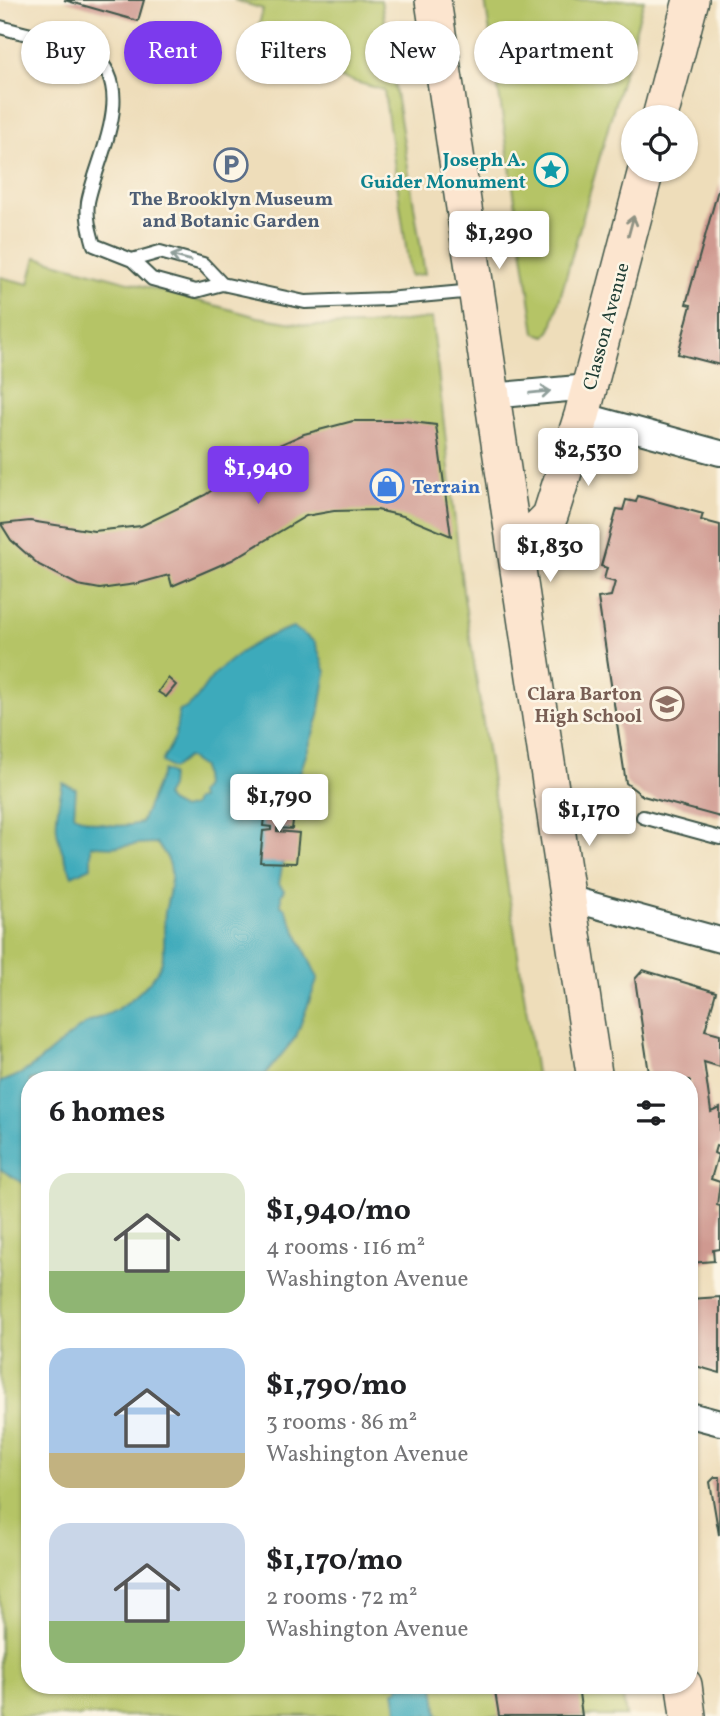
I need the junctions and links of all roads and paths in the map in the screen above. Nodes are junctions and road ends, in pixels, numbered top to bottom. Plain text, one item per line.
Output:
1 (433, 0) edge
2 (691, 0) edge
3 (0, 27) edge
4 (663, 105) edge
5 (643, 182) edge
6 (132, 260) junction
7 (222, 284) junction
8 (474, 291) junction
9 (491, 396) junction
10 (586, 401) junction
11 (720, 453) edge
12 (517, 550) junction
13 (643, 817) dead end
14 (720, 838) edge
15 (568, 898) junction
16 (720, 940) edge
17 (594, 1071) edge
18 (698, 1417) edge
19 (720, 1423) edge
20 (685, 1694) edge
21 (688, 1716) edge

1 - 8 main road
2 - 4 main road
3 - 6 lane
10 -> 5 main road, Classon Avenue
6 - 7 lane
7 -> 6 lane
7 - 8 lane
8 - 9 main road
9 -> 10 street
9 - 12 main road
10 - 11 street
10 - 12 main road, Classon Avenue
12 - 15 main road
13 - 14 lane
15 - 16 street
15 - 17 main road
18 - 19 street
20 - 21 main road

